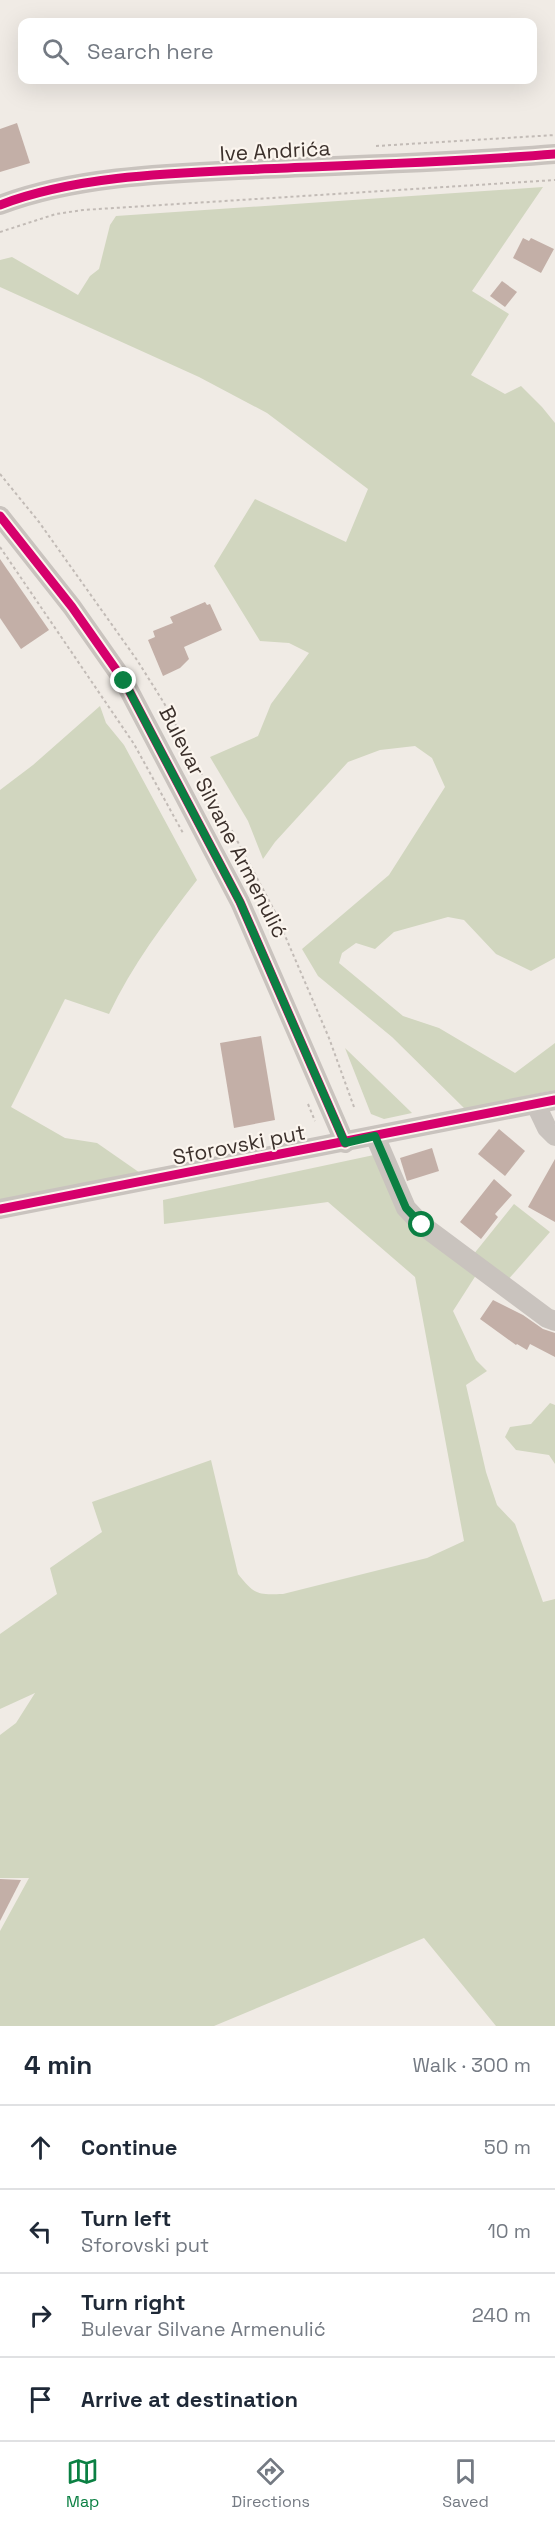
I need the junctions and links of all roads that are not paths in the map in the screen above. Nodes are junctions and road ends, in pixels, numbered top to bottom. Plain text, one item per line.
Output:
1 (555, 154) edge
2 (0, 205) edge
3 (0, 516) edge
4 (545, 1102) edge
5 (375, 1136) junction
6 (555, 1136) edge
7 (345, 1143) junction
8 (0, 1209) edge
9 (555, 1321) edge

1 - 2 street, Ive Andrića
3 - 7 street, Bulevar Silvane Armenulić
4 - 5 street, Sforovski put
4 - 6 street
5 - 7 street, Sforovski put
5 - 9 street
7 - 8 street, Sforovski put

